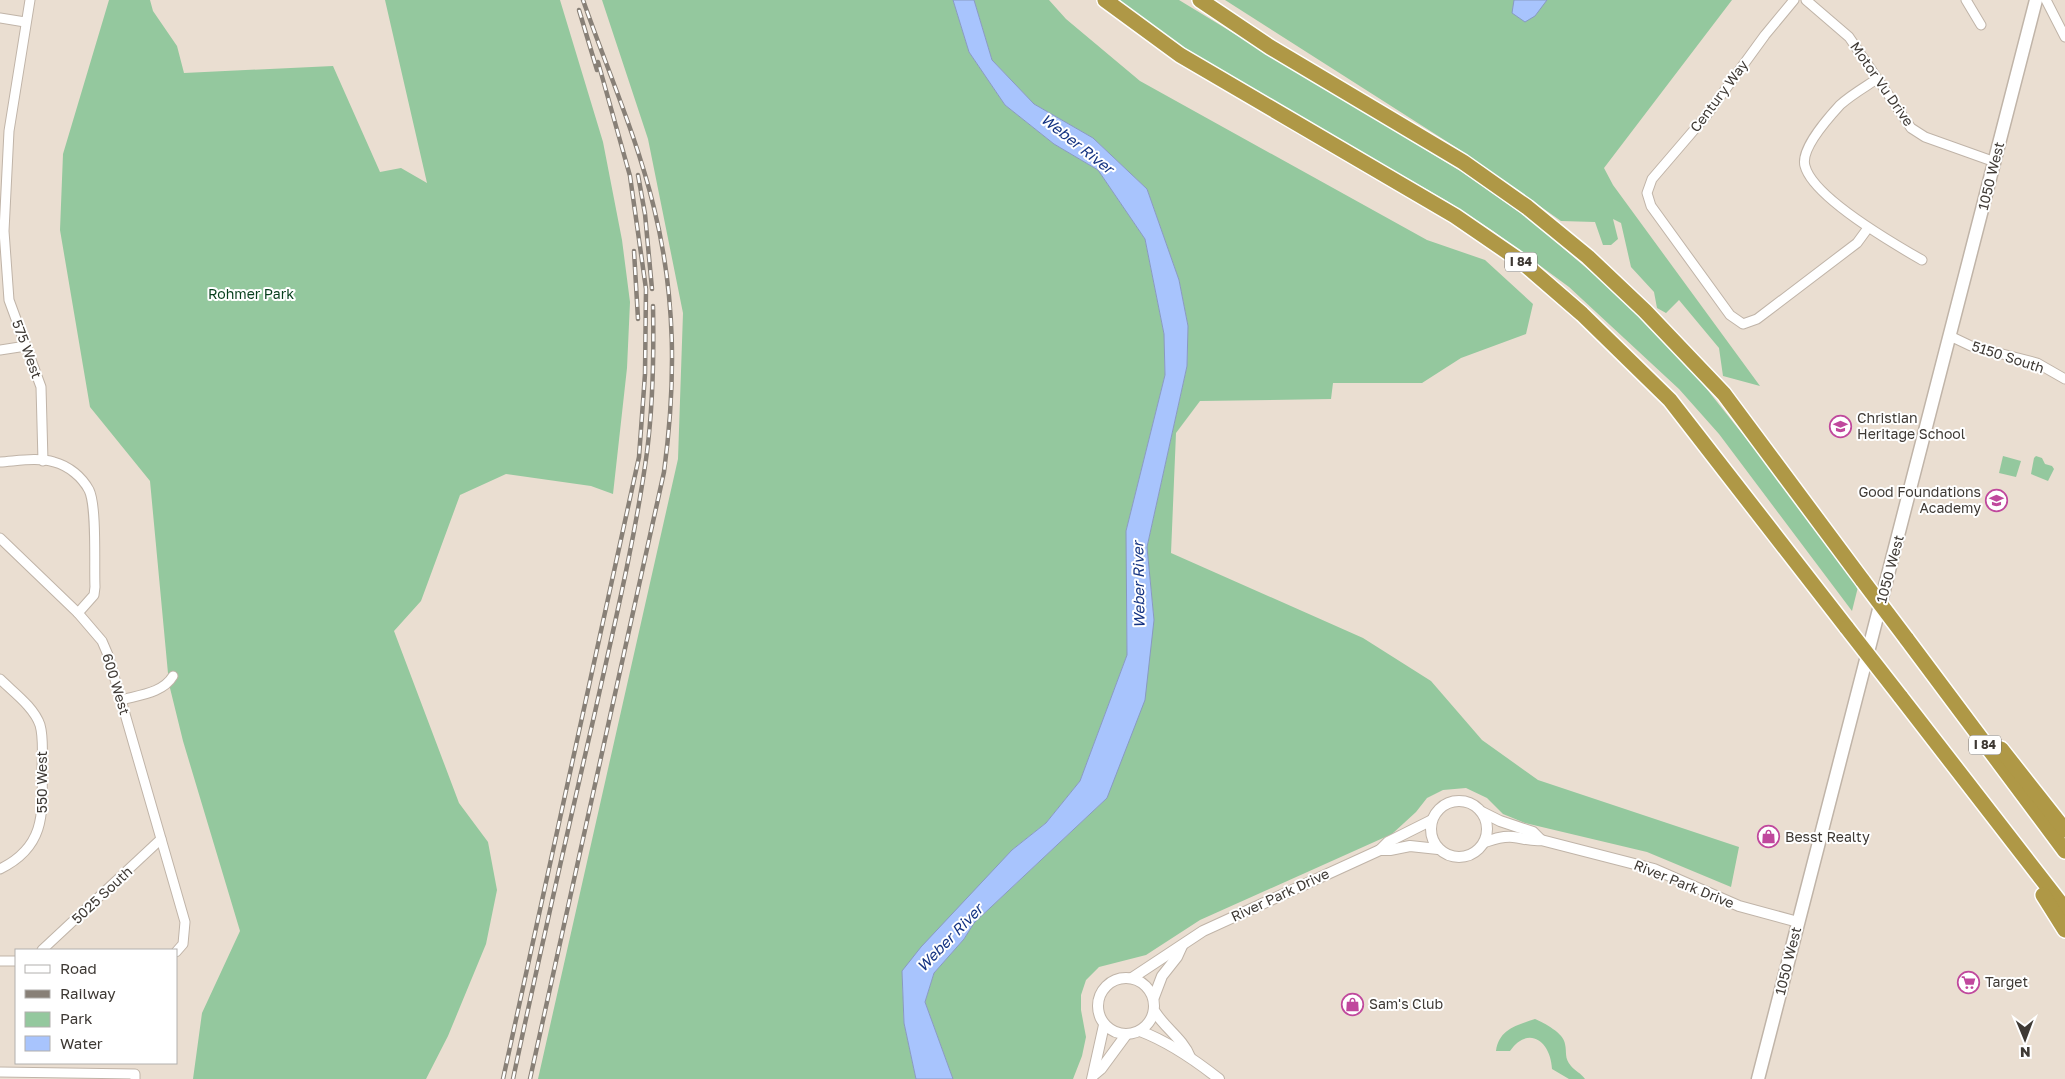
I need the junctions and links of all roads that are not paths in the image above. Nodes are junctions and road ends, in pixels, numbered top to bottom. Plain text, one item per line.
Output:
1 (30, 0) edge
2 (1105, 0) edge
3 (1200, 0) edge
4 (1794, 0) edge
5 (1806, 0) edge
6 (1966, 0) edge
7 (2036, 0) edge
8 (2046, 0) edge
9 (0, 18) edge
10 (25, 22) junction
11 (1981, 25) dead end
12 (2065, 37) edge
13 (1877, 79) junction
14 (4, 131) edge
15 (1995, 162) junction
16 (1868, 228) junction
17 (2, 231) edge
18 (1922, 260) dead end
19 (1950, 336) junction
20 (26, 346) junction
21 (0, 350) edge
22 (2065, 379) edge
23 (44, 461) junction
24 (0, 462) edge
25 (0, 538) edge
26 (78, 612) junction
27 (1906, 638) junction
28 (173, 676) dead end
29 (0, 679) edge
30 (121, 700) junction
31 (1482, 812) junction
32 (1432, 820) junction
33 (2065, 830) edge
34 (161, 839) junction
35 (1541, 840) junction
36 (1485, 842) junction
37 (1438, 849) junction
38 (1380, 850) junction
39 (2065, 851) edge
40 (2025, 857) junction
41 (0, 869) edge
42 (2065, 909) edge
43 (1798, 922) junction
44 (2065, 930) edge
45 (1182, 946) junction
46 (43, 949) edge
47 (178, 950) edge
48 (0, 961) edge
49 (15, 961) edge
50 (1132, 978) junction
51 (1154, 997) junction
52 (1154, 1012) junction
53 (1104, 1024) junction
54 (1140, 1031) junction
55 (1126, 1035) junction
56 (1190, 1057) junction
57 (0, 1072) edge
58 (135, 1076) edge
59 (1094, 1076) edge
60 (1219, 1079) edge
61 (1758, 1079) edge

1 - 10 street, 575 West
2 - 40 highway, I 84, bridge
3 - 27 highway, I 84, bridge
4 - 16 street, Century Way
5 - 13 street, Motor Vu Drive
6 - 11 street
7 - 15 main road, 1050 West
8 - 12 street
9 - 10 street
10 - 14 street, 575 West
13 - 15 street, Motor Vu Drive
13 - 16 street
14 - 17 street, 575 West
15 - 19 main road, 1050 West
16 - 18 street
17 - 20 street, 575 West
19 - 22 street, 5150 South
19 - 43 main road, 1050 West
20 - 21 street
20 - 23 street, 575 West
23 - 24 street
23 - 26 street
25 - 26 street
26 - 30 street, 600 West
27 - 33 highway
27 - 39 highway, I 84
28 - 30 street
29 - 41 street, 550 West
30 - 34 street, 600 West
31 - 32 street
31 - 35 street, River Park Drive
31 - 36 street
32 - 37 street
32 - 38 street, River Park Drive
34 - 46 street, 5025 South
34 - 47 street, 600 West
35 - 36 street, River Park Drive
35 - 43 street, River Park Drive
36 - 37 street
37 - 38 street, River Park Drive
38 - 45 street, River Park Drive
40 - 42 highway, I 84
40 - 44 highway
43 - 61 main road, 1050 West
45 - 50 street, River Park Drive
45 - 51 street, River Park Drive
48 - 49 street
50 - 51 street
50 - 53 street
51 - 52 street
52 - 54 street
52 - 56 street
53 - 55 street
53 - 59 street
54 - 55 street
54 - 56 street
55 - 59 street
56 - 60 street
57 - 58 street

